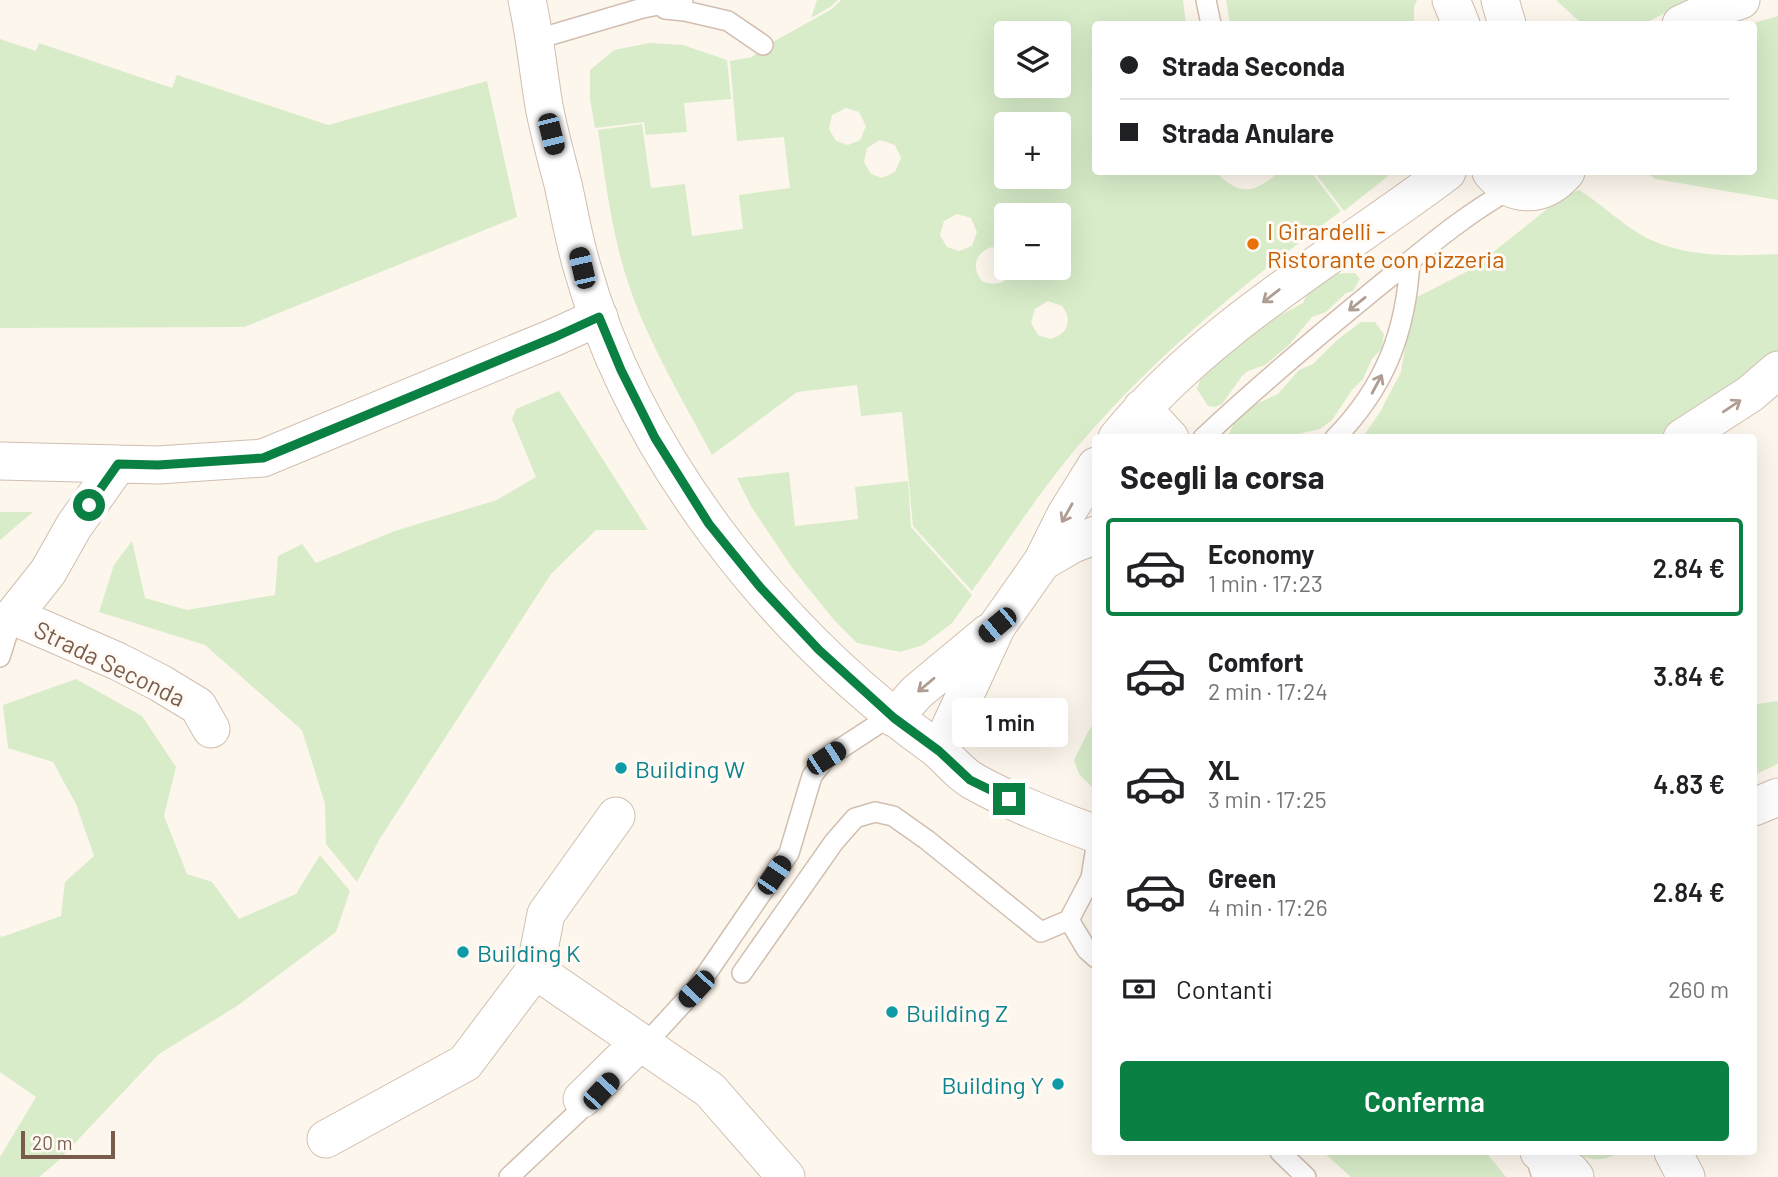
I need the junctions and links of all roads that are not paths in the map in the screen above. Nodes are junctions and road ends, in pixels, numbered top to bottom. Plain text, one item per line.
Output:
1 (683, 0) edge
2 (1206, 0) edge
3 (1451, 0) edge
4 (1500, 0) edge
5 (1741, 0) edge
6 (643, 8) junction
7 (531, 17) edge
8 (1210, 21) edge
9 (1460, 21) edge
10 (1506, 21) edge
11 (1688, 21) edge
12 (763, 45) dead end
13 (1443, 175) edge
14 (1562, 175) edge
15 (1501, 180) edge
16 (1410, 261) junction
17 (599, 317) junction
18 (1778, 370) edge
19 (1142, 408) junction
20 (1120, 434) edge
21 (1166, 434) edge
22 (1207, 434) edge
23 (1339, 434) edge
24 (1688, 434) edge
25 (0, 461) edge
26 (118, 464) junction
27 (1092, 472) edge
28 (1092, 537) edge
29 (1042, 562) junction
30 (7, 616) edge
31 (997, 625) junction
32 (0, 657) edge
33 (893, 717) junction
34 (211, 729) dead end
35 (939, 751) junction
36 (1778, 797) edge
37 (1757, 806) edge
38 (615, 816) dead end
39 (1092, 833) edge
40 (1092, 872) edge
41 (1069, 920) junction
42 (1092, 954) edge
43 (535, 970) junction
44 (742, 973) dead end
45 (640, 1042) junction
46 (582, 1099) dead end
47 (326, 1139) dead end
48 (1283, 1155) edge
49 (1675, 1155) edge
50 (509, 1177) edge
51 (786, 1177) edge
52 (1306, 1177) edge
53 (1686, 1177) edge

1 - 6 lane
2 - 8 lane
3 - 9 street
4 - 10 street
5 - 11 street
6 - 7 lane
6 - 12 lane
7 - 17 street
13 -> 19 street
14 - 15 street
15 - 16 lane
16 -> 22 lane
23 -> 16 lane
17 - 26 street
17 - 33 street
24 -> 18 street
19 - 20 street
19 - 21 street
25 - 26 street
26 - 30 street, Strada Seconda
27 -> 29 street
28 - 29 street
29 - 31 street
30 - 32 lane
30 - 34 street, Strada Seconda
31 -> 33 street
31 - 35 street
33 - 35 street
33 - 50 lane
35 - 39 street
36 - 37 street
38 - 43 street
40 - 41 lane
41 - 42 lane
41 - 44 lane
43 - 45 street
43 - 47 street
45 - 46 street
45 - 51 street
48 - 52 lane
49 - 53 street

